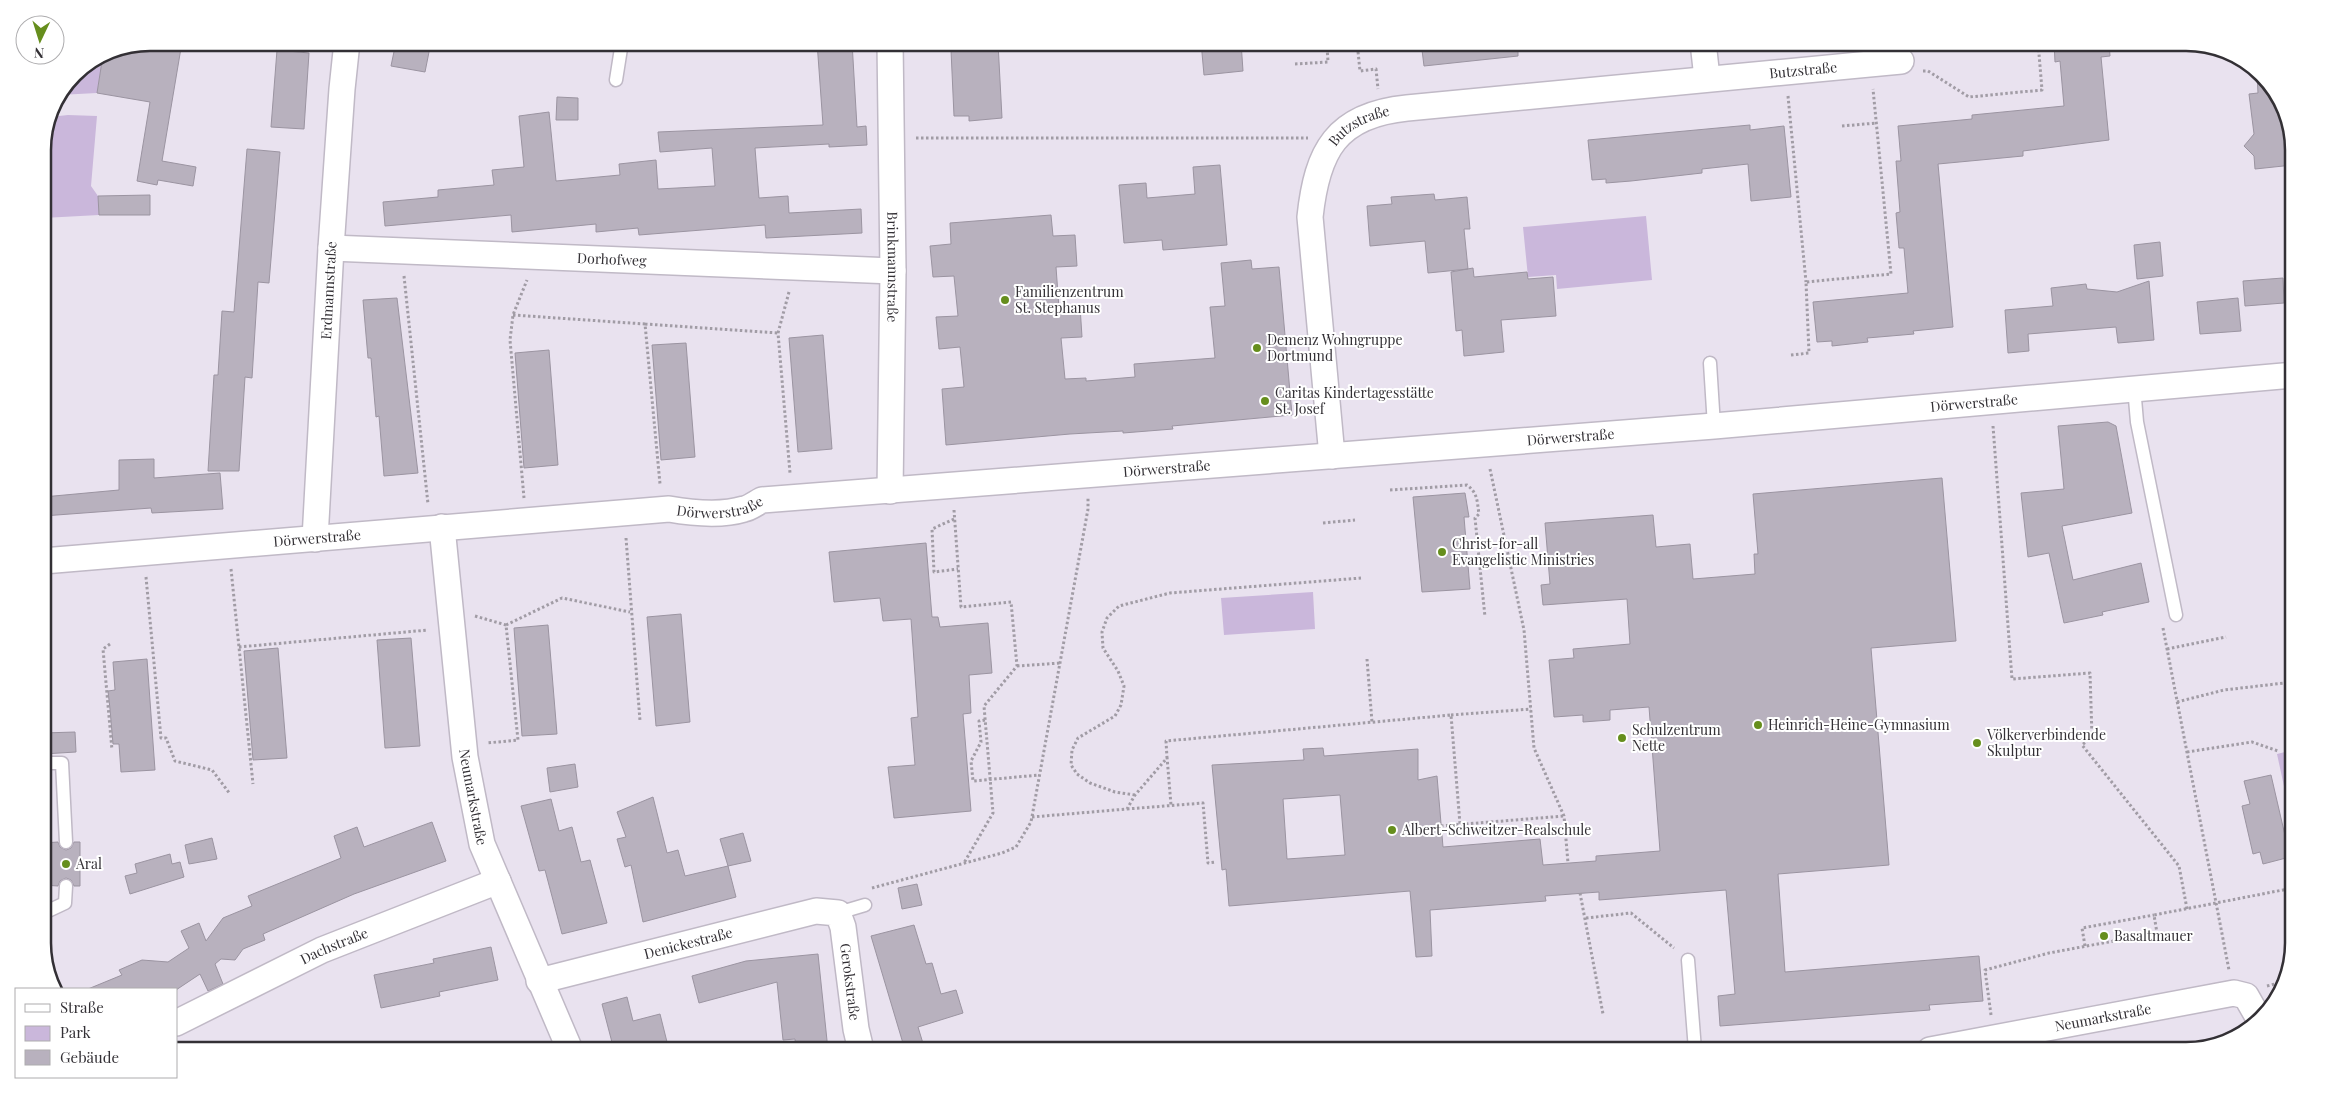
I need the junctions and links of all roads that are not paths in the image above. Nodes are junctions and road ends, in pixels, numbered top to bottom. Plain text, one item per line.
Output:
1 (346, 51) edge
2 (621, 51) edge
3 (890, 51) edge
4 (1704, 51) edge
5 (1911, 61) road end
6 (1707, 78) junction
7 (616, 80) dead end
8 (331, 248) junction
9 (893, 271) junction
10 (1710, 363) dead end
11 (2285, 376) edge
12 (2134, 387) junction
13 (1714, 426) junction
14 (1332, 456) junction
15 (890, 491) junction
16 (442, 527) junction
17 (315, 539) junction
18 (51, 560) edge
19 (2176, 615) road end
20 (51, 763) edge
21 (66, 842) dead end
22 (498, 882) junction
23 (66, 886) dead end
24 (865, 906) road end
25 (51, 910) edge
26 (838, 913) junction
27 (1688, 960) road end
28 (539, 981) junction
29 (2246, 1002) edge
30 (178, 1022) edge
31 (566, 1042) edge
32 (859, 1042) edge
33 (1694, 1042) edge
34 (1972, 1042) edge

1 - 8 street, Erdmannstraße
2 - 7 lane
3 - 9 street, Brinkmannstraße
4 - 6 street
5 - 6 street, Butzstraße
6 - 14 street, Butzstraße
8 - 9 street, Dorhofweg
8 - 17 street, Erdmannstraße
9 - 15 street, Brinkmannstraße
10 - 13 lane
11 - 12 street, Dörwerstraße
12 - 13 street, Dörwerstraße
12 - 19 lane
13 - 14 street, Dörwerstraße
14 - 15 street, Dörwerstraße
15 - 16 street, Dörwerstraße
16 - 17 street, Dörwerstraße
16 - 22 street, Neumarkstraße
17 - 18 street, Dörwerstraße
20 - 21 lane
22 - 28 street, Neumarkstraße
22 - 30 street, Dachstraße
23 - 25 lane
24 - 26 lane
26 - 28 street, Denickestraße
26 - 32 street, Gerokstraße
27 - 33 lane
28 - 31 street, Neumarkstraße
29 - 34 street, Neumarkstraße

